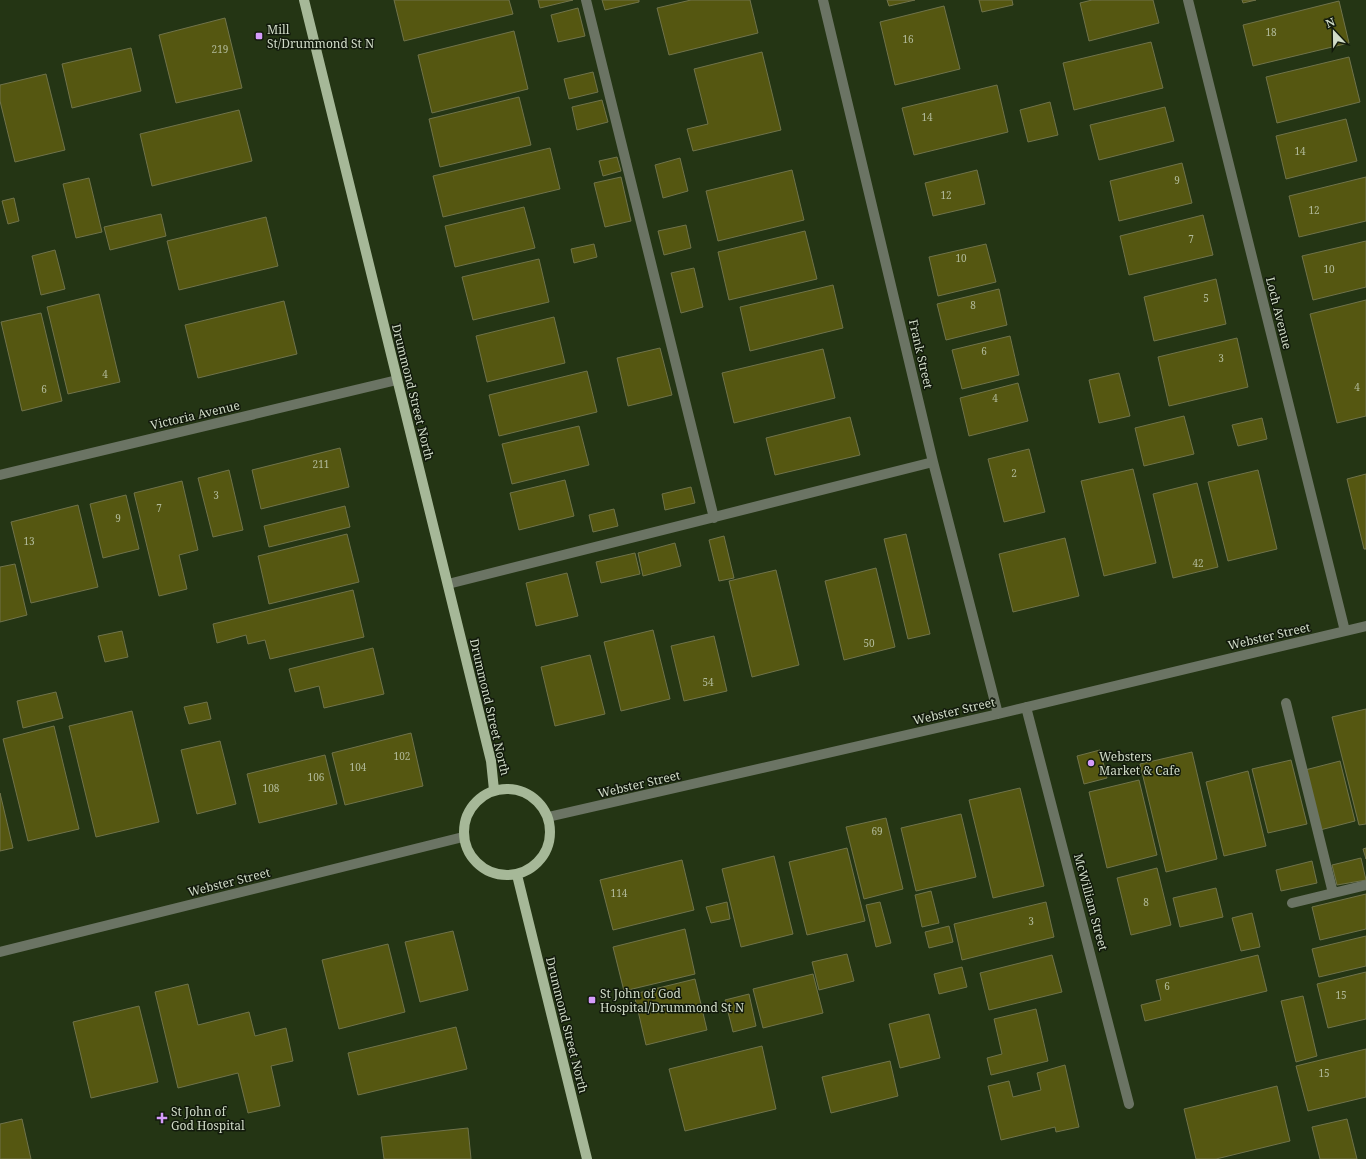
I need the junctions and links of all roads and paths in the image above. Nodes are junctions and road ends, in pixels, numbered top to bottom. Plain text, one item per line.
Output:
1 (304, 0) edge
2 (586, 0) edge
3 (823, 0) edge
4 (1188, 0) edge
5 (397, 380) junction
6 (933, 462) junction
7 (0, 475) edge
8 (714, 518) junction
9 (448, 584) junction
10 (1366, 626) edge
11 (1345, 631) junction
12 (1286, 703) dead end
13 (1026, 707) junction
14 (998, 714) junction
15 (494, 790) junction
16 (548, 817) junction
17 (463, 837) junction
18 (517, 875) junction
19 (1366, 885) edge
20 (1332, 893) junction
21 (1292, 903) dead end
22 (0, 952) edge
23 (1130, 1104) dead end
24 (587, 1159) edge

1 - 5 main road, Drummond Street North
2 - 8 street
3 - 6 street, Frank Street
4 - 11 street, Loch Avenue
5 - 7 street, Victoria Avenue
5 - 9 main road, Drummond Street North
6 - 8 street
6 - 14 street, Frank Street
8 - 9 street
9 - 15 main road, Drummond Street North
10 - 11 street, Webster Street
11 - 13 street, Webster Street
12 - 20 street
13 - 14 street, Webster Street
13 - 23 street, McWilliam Street
14 - 16 street, Webster Street
15 - 16 main road
15 - 17 main road
16 - 18 main road
17 - 18 main road
17 - 22 street, Webster Street
18 - 24 main road, Drummond Street North
19 - 20 street
20 - 21 street

